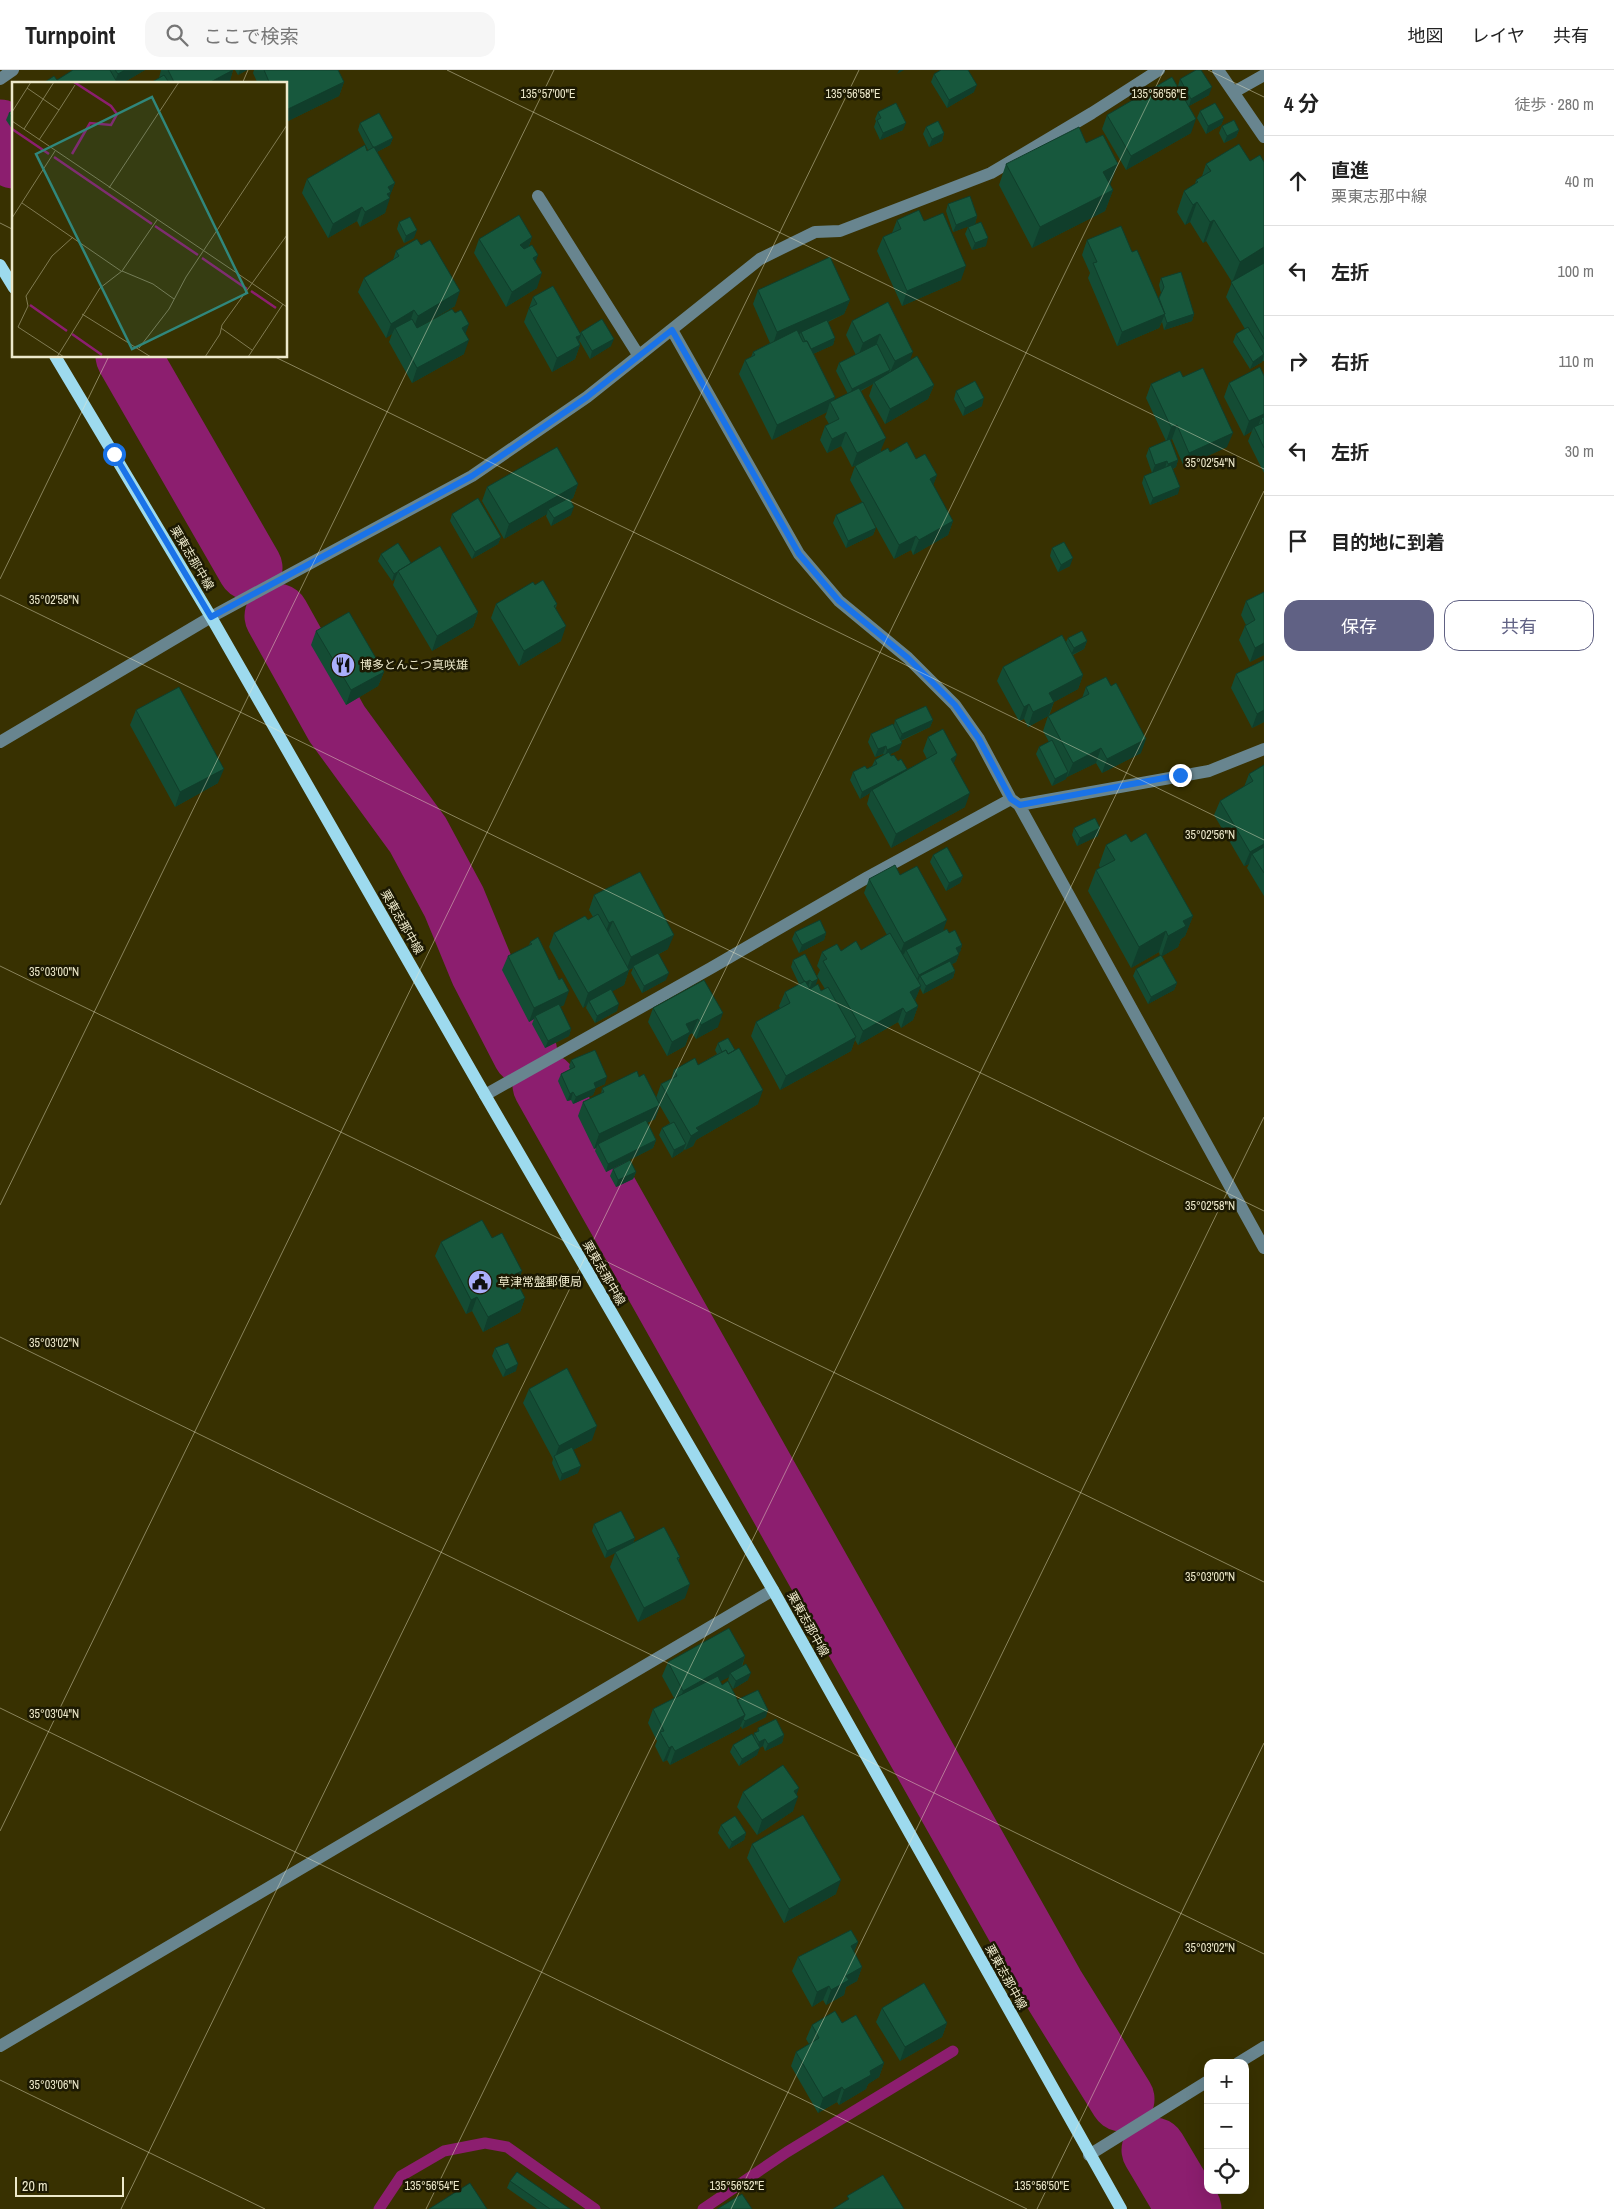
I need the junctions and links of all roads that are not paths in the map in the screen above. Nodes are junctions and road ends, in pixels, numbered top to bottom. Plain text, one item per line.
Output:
1 (13, 70) edge
2 (1159, 70) edge
3 (1218, 70) edge
4 (1264, 75) edge
5 (0, 79) edge
6 (1234, 92) junction
7 (1264, 137) edge
8 (538, 196) dead end
9 (0, 265) edge
10 (12, 285) edge
11 (672, 330) junction
12 (639, 356) junction
13 (56, 358) edge
14 (211, 617) junction
15 (0, 742) edge
16 (1264, 749) edge
17 (1015, 802) junction
18 (485, 1095) junction
19 (1264, 1248) edge
20 (773, 1590) junction
21 (0, 2046) edge
22 (1264, 2046) edge
23 (1244, 2059) edge
24 (1204, 2083) edge
25 (1089, 2155) junction
26 (1121, 2209) edge

1 - 5 street
2 - 11 street
3 - 6 street
4 - 6 street
6 - 7 street
8 - 12 street
9 - 10 main road
11 - 12 street
11 - 17 street
12 - 14 street
13 - 14 main road, 栗東志那中線
14 - 15 street
14 - 18 main road, 栗東志那中線
16 - 17 street
17 - 18 street
17 - 19 street
18 - 20 main road, 栗東志那中線
20 - 21 street
20 - 25 main road, 栗東志那中線
22 - 23 street
24 - 25 street
25 - 26 main road, 栗東志那中線

